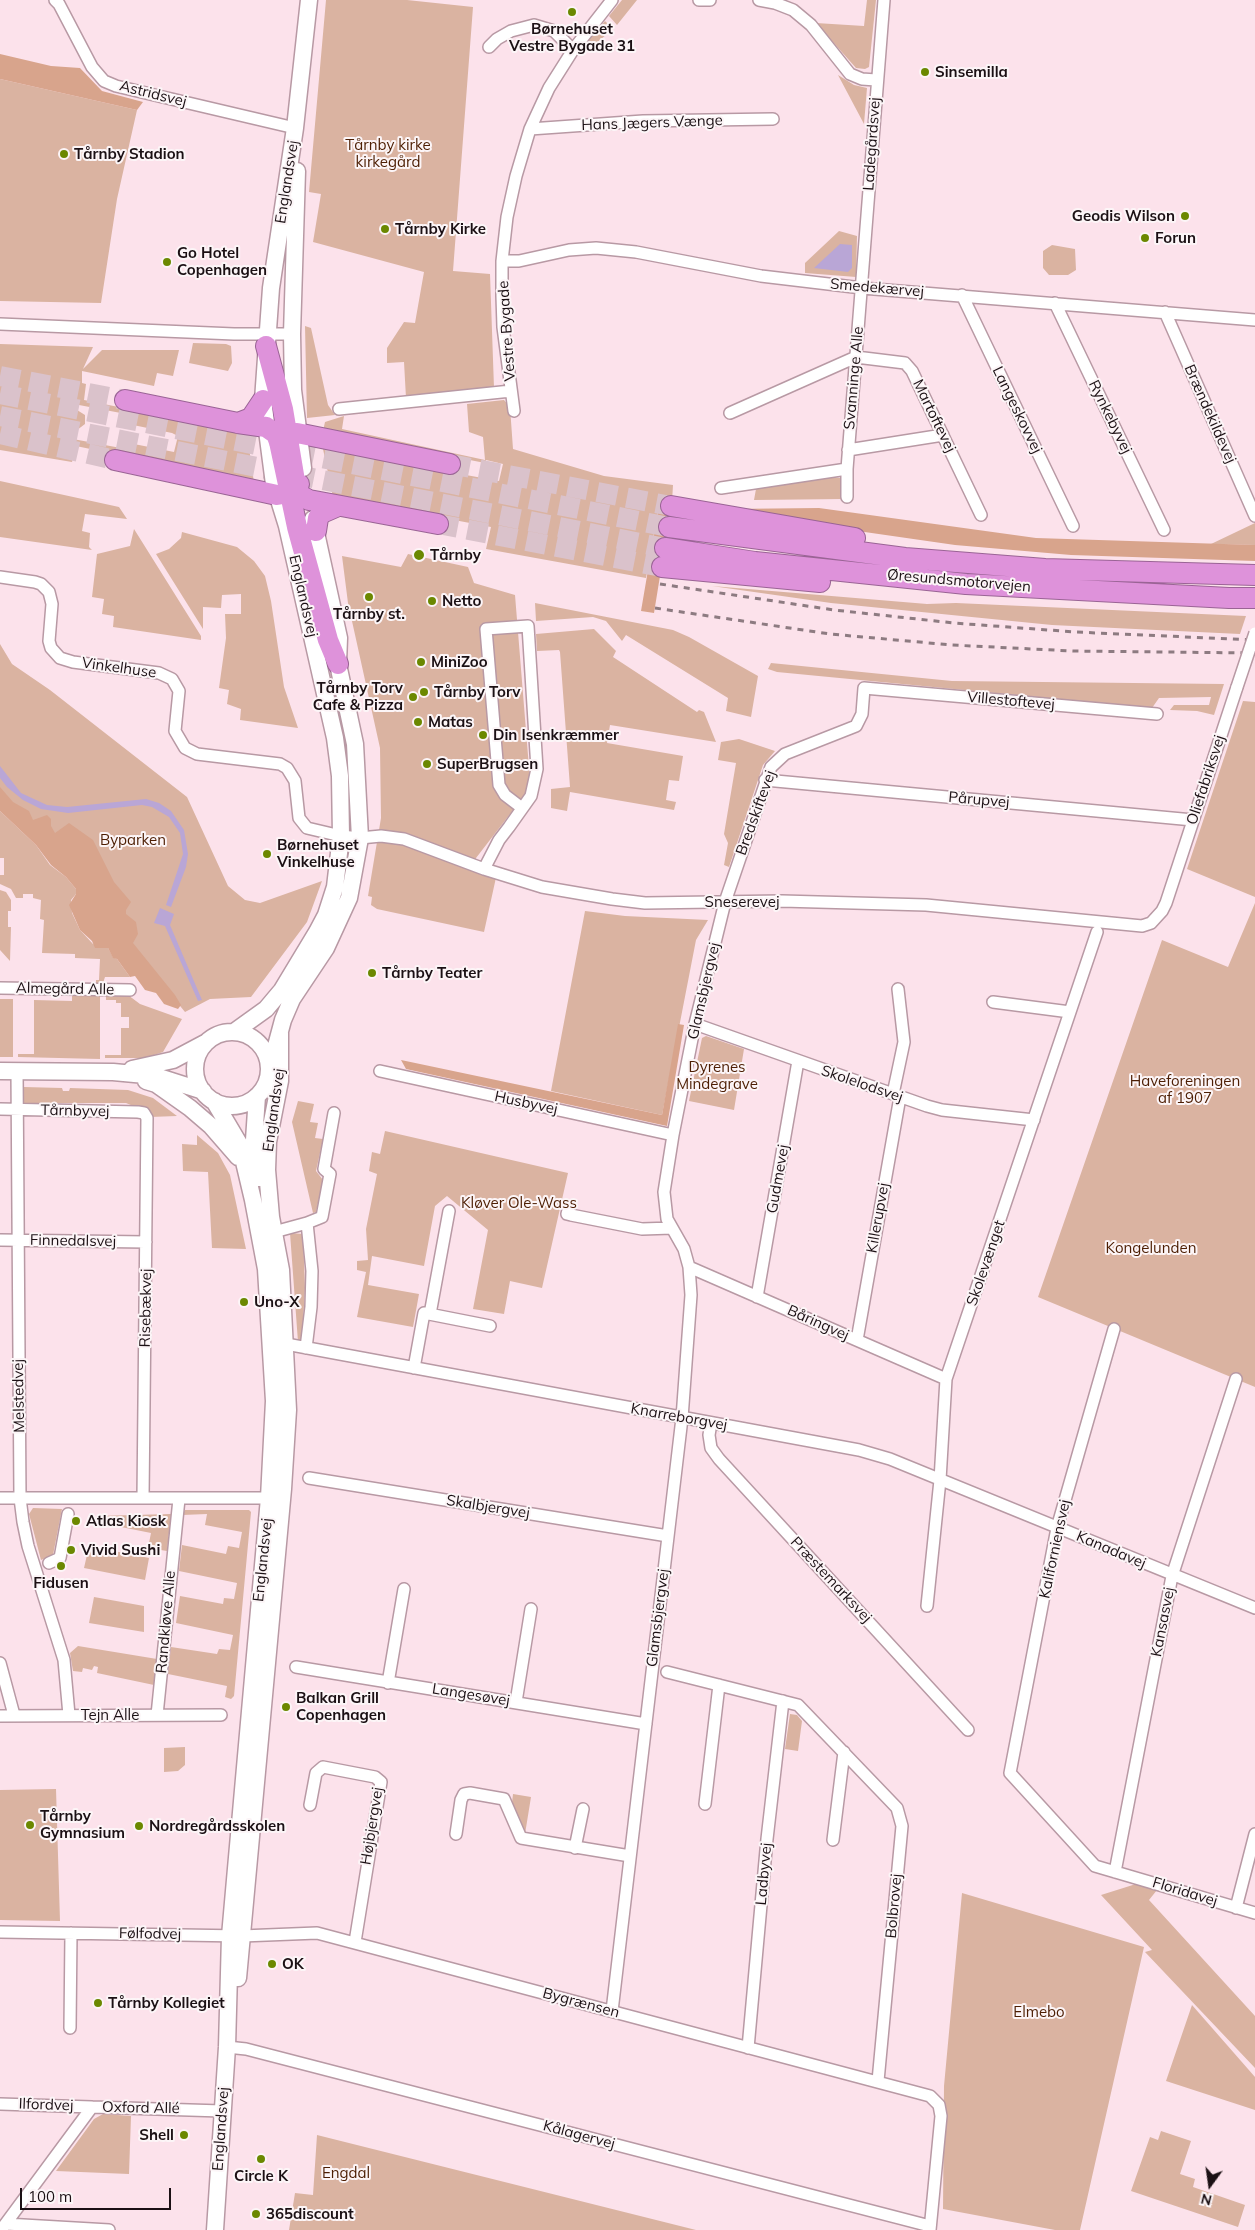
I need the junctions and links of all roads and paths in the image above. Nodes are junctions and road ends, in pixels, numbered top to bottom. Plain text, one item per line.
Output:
1 (55, 0) edge
2 (309, 0) edge
3 (612, 0) edge
4 (699, 0) edge
5 (710, 0) edge
6 (759, 0) edge
7 (884, 0) edge
8 (489, 46) dead end
9 (573, 50) junction
10 (876, 80) junction
11 (773, 119) dead end
12 (295, 128) junction
13 (530, 129) junction
14 (502, 261) junction
15 (862, 288) junction
16 (962, 295) junction
17 (1055, 303) junction
18 (1166, 312) junction
19 (1255, 320) edge
20 (0, 324) edge
21 (292, 334) junction
22 (266, 340) junction
23 (856, 357) junction
24 (511, 391) junction
25 (125, 400) tunnel mouth
26 (263, 400) junction
27 (339, 409) dead end
28 (514, 411) dead end
29 (730, 413) dead end
30 (238, 423) junction
31 (943, 435) junction
32 (280, 438) junction
33 (848, 450) junction
34 (115, 460) tunnel mouth
35 (450, 464) tunnel mouth
36 (847, 469) junction
37 (721, 488) dead end
38 (295, 491) junction
39 (847, 497) dead end
40 (338, 506) junction
41 (671, 506) tunnel mouth
42 (981, 516) dead end
43 (1255, 516) edge
44 (438, 524) tunnel mouth
45 (1072, 526) dead end
46 (668, 527) tunnel mouth
47 (1164, 530) dead end
48 (316, 531) junction
49 (664, 557) tunnel mouth
50 (1255, 570) edge
51 (1255, 575) edge
52 (0, 577) edge
53 (1255, 598) edge
54 (1255, 633) edge
55 (338, 664) junction
56 (864, 688) joint
57 (1157, 714) dead end
58 (765, 780) junction
59 (522, 808) junction
60 (1193, 820) junction
61 (341, 836) junction
62 (360, 838) junction
63 (484, 869) junction
64 (725, 902) junction
65 (1151, 923) joint
66 (1097, 932) dead end
67 (0, 988) edge
68 (898, 989) dead end
69 (130, 990) dead end
70 (993, 1002) dead end
71 (1070, 1012) junction
72 (695, 1024) junction
73 (234, 1032) junction
74 (280, 1033) junction
75 (206, 1043) junction
76 (798, 1061) junction
77 (0, 1071) edge
78 (380, 1071) dead end
79 (17, 1072) junction
80 (113, 1072) junction
81 (269, 1072) junction
82 (208, 1096) junction
83 (257, 1096) junction
84 (897, 1096) junction
85 (0, 1109) edge
86 (17, 1110) junction
87 (334, 1113) dead end
88 (147, 1118) joint
89 (1034, 1120) junction
90 (672, 1135) junction
91 (246, 1167) junction
92 (569, 1207) dead end
93 (449, 1211) dead end
94 (307, 1222) junction
95 (273, 1225) junction
96 (672, 1228) junction
97 (0, 1240) edge
98 (18, 1240) junction
99 (146, 1242) junction
100 (689, 1267) junction
101 (757, 1297) junction
102 (430, 1314) junction
103 (490, 1326) dead end
104 (1114, 1329) dead end
105 (856, 1340) junction
106 (286, 1344) junction
107 (306, 1348) junction
108 (414, 1368) junction
109 (946, 1379) junction
110 (1236, 1379) dead end
111 (682, 1418) junction
112 (711, 1423) junction
113 (309, 1478) dead end
114 (940, 1480) junction
115 (0, 1498) edge
116 (20, 1498) junction
117 (144, 1498) junction
118 (179, 1498) junction
119 (269, 1498) junction
120 (68, 1514) dead end
121 (1057, 1528) junction
122 (668, 1536) junction
123 (49, 1563) dead end
124 (1172, 1576) junction
125 (404, 1589) dead end
126 (927, 1606) dead end
127 (1255, 1608) edge
128 (531, 1610) dead end
129 (0, 1663) edge
130 (296, 1667) dead end
131 (667, 1672) dead end
132 (388, 1683) junction
133 (719, 1685) junction
134 (783, 1701) junction
135 (516, 1702) junction
136 (69, 1715) junction
137 (157, 1715) junction
138 (221, 1715) dead end
139 (0, 1716) edge
140 (14, 1716) junction
141 (646, 1724) junction
142 (968, 1730) dead end
143 (844, 1752) junction
144 (705, 1804) dead end
145 (310, 1805) dead end
146 (583, 1809) dead end
147 (456, 1834) dead end
148 (1255, 1834) edge
149 (833, 1840) dead end
150 (575, 1848) junction
151 (630, 1856) junction
152 (1115, 1872) junction
153 (1236, 1908) junction
154 (1255, 1913) edge
155 (0, 1932) edge
156 (71, 1933) junction
157 (236, 1936) junction
158 (355, 1942) junction
159 (612, 2011) junction
160 (70, 2028) dead end
161 (226, 2047) junction
162 (748, 2048) junction
163 (878, 2081) junction
164 (0, 2104) edge
165 (92, 2107) junction
166 (222, 2111) junction
167 (3, 2227) edge
168 (930, 2228) edge
169 (109, 2230) edge
170 (214, 2230) edge

1 - 12 street, Astridsvej
2 - 12 street, Englandsvej
3 - 9 street, Vestre Bygade
4 - 5 street
6 - 10 street
7 - 10 street, Ladegårdsvej
8 - 9 street
9 - 13 street, Vestre Bygade
10 - 15 street, Ladegårdsvej
11 - 13 street, Hans Jægers Vænge
12 - 21 street, Englandsvej
12 - 22 street, Englandsvej
13 - 14 street, Vestre Bygade
14 - 15 street, Smedekærvej
14 - 24 street, Vestre Bygade
15 - 16 street, Smedekærvej
15 - 23 street, Svanninge Alle
16 - 17 street, Smedekærvej
16 - 45 street, Langeskovvej
17 - 18 street, Smedekærvej
17 - 47 street, Rynkebyvej
18 - 19 street, Smedekærvej
18 - 43 street, Brændekildevej
20 - 22 street
21 - 22 street
21 - 32 street, Englandsvej
22 - 26 street, Englandsvej
22 - 32 highway
23 - 29 street
23 - 31 street, Martoftevej
23 - 33 street, Svanninge Alle
24 - 27 street, Vestre Bygade
24 - 28 street, Vestre Bygade
25 - 30 highway
26 - 30 highway
26 - 32 street, Englandsvej
30 - 32 highway
31 - 33 street
31 - 42 street, Martoftevej
32 - 35 highway
32 - 38 highway
33 - 36 street, Svanninge Alle
34 - 38 highway
36 - 37 street
36 - 39 street, Svanninge Alle
38 - 40 highway
38 - 48 street, Englandsvej
38 - 55 highway
38 - 61 street, Englandsvej
40 - 44 highway
40 - 48 highway
41 - 50 highway
46 - 51 highway, Øresundsmotorvejen
48 - 55 street, Englandsvej
49 - 53 highway, Øresundsmotorvejen
52 - 61 street, Vinkelhuse
54 - 60 street, Oliefabriksvej, bridge
55 - 62 street, Englandsvej
56 - 57 street, Villestoftevej
56 - 58 street, Bredskiftevej
58 - 60 street, Pårupvej
58 - 64 street, Bredskiftevej
59 - 59 street
59 - 63 street
60 - 65 street, Oliefabriksvej
61 - 62 street, Sneserevej
61 - 73 street, Englandsvej
62 - 63 street, Sneserevej
62 - 74 street, Englandsvej
63 - 64 street, Sneserevej
64 - 65 street, Sneserevej
64 - 72 street, Glamsbjergvej
66 - 71 street, Skolevænget
67 - 69 street, Almegård Alle
68 - 84 street, Killerupvej
70 - 71 street
71 - 89 street, Skolevænget
72 - 76 street, Skolelodsvej
72 - 90 street, Glamsbjergvej
73 - 75 street
73 - 81 street
74 - 81 street, Englandsvej
74 - 95 street, Englandsvej
75 - 80 street
75 - 82 street
76 - 84 street, Skolelodsvej
76 - 101 street, Gudmevej
77 - 79 street
78 - 90 street, Husbyvej
79 - 80 street
79 - 86 street, Melstedvej
80 - 82 street
80 - 91 street
81 - 83 street
82 - 83 street
82 - 91 street, Englandsvej
83 - 95 street, Englandsvej
84 - 89 street, Skolelodsvej
84 - 105 street, Killerupvej
85 - 86 street, Tårnbyvej
86 - 88 street, Tårnbyvej
86 - 98 street, Melstedvej
87 - 94 street
88 - 99 street, Risebækvej
89 - 109 street, Skolevænget
90 - 96 street, Glamsbjergvej
91 - 119 street, Englandsvej
92 - 96 street
93 - 102 street
94 - 95 street
94 - 107 street
95 - 106 street, Englandsvej
96 - 100 street, Glamsbjergvej
97 - 98 street, Finnedalsvej
98 - 99 street, Finnedalsvej
98 - 116 street, Melstedvej
99 - 117 street, Risebækvej
100 - 101 street, Båringvej
100 - 111 street, Glamsbjergvej
101 - 105 street, Båringvej
102 - 103 street
102 - 108 street
104 - 121 street, Kaliforniensvej
105 - 109 street, Båringvej
106 - 107 street, Knarreborgvej
106 - 157 street, Englandsvej
107 - 108 street, Knarreborgvej
108 - 111 street, Knarreborgvej
109 - 114 street, Skolevænget
110 - 124 street, Kansasvej
111 - 112 street, Knarreborgvej
111 - 122 street, Glamsbjergvej
112 - 114 street, Knarreborgvej
112 - 142 street, Præstemarksvej
113 - 122 street, Skalbjergvej
114 - 121 street, Kanadavej
114 - 126 street, Skolevænget
115 - 116 street
116 - 117 street
116 - 136 street, Melstedvej
117 - 118 street
118 - 119 street
118 - 137 street, Randkløve Alle
119 - 157 street, Englandsvej
120 - 123 street
121 - 124 street, Kanadavej
121 - 152 street, Kaliforniensvej
122 - 141 street, Glamsbjergvej
124 - 127 street, Kanadavej
124 - 152 street, Kansasvej
125 - 132 street
128 - 135 street
129 - 140 street
130 - 132 street, Langesøvej
131 - 133 street, Bolbrovej
132 - 135 street, Langesøvej
133 - 134 street, Bolbrovej
133 - 144 street
134 - 143 street, Bolbrovej
134 - 162 street, Ladbyvej
135 - 141 street, Langesøvej
136 - 137 street, Tejn Alle
136 - 140 street, Tejn Alle
137 - 138 street, Tejn Alle
139 - 140 street, Tejn Alle
141 - 151 street, Glamsbjergvej
143 - 149 street
143 - 163 street, Bolbrovej
145 - 158 street, Højbjergvej
146 - 150 street
147 - 150 street
148 - 153 street
150 - 151 street
151 - 159 street, Glamsbjergvej
152 - 153 street, Floridavej
153 - 154 street, Floridavej
155 - 156 street, Følfodvej
156 - 157 street, Følfodvej
156 - 160 street
157 - 158 street, Bygrænsen
157 - 161 street, Englandsvej
158 - 159 street, Bygrænsen
159 - 162 street, Bygrænsen
161 - 166 street, Englandsvej
161 - 168 street, Kålagervej
162 - 163 street, Bygrænsen
163 - 168 street, Bygrænsen
164 - 165 street, Ilfordvej
165 - 166 street, Oxford Allé
165 - 167 street, Oxford Allé
166 - 170 street, Englandsvej
167 - 169 street

